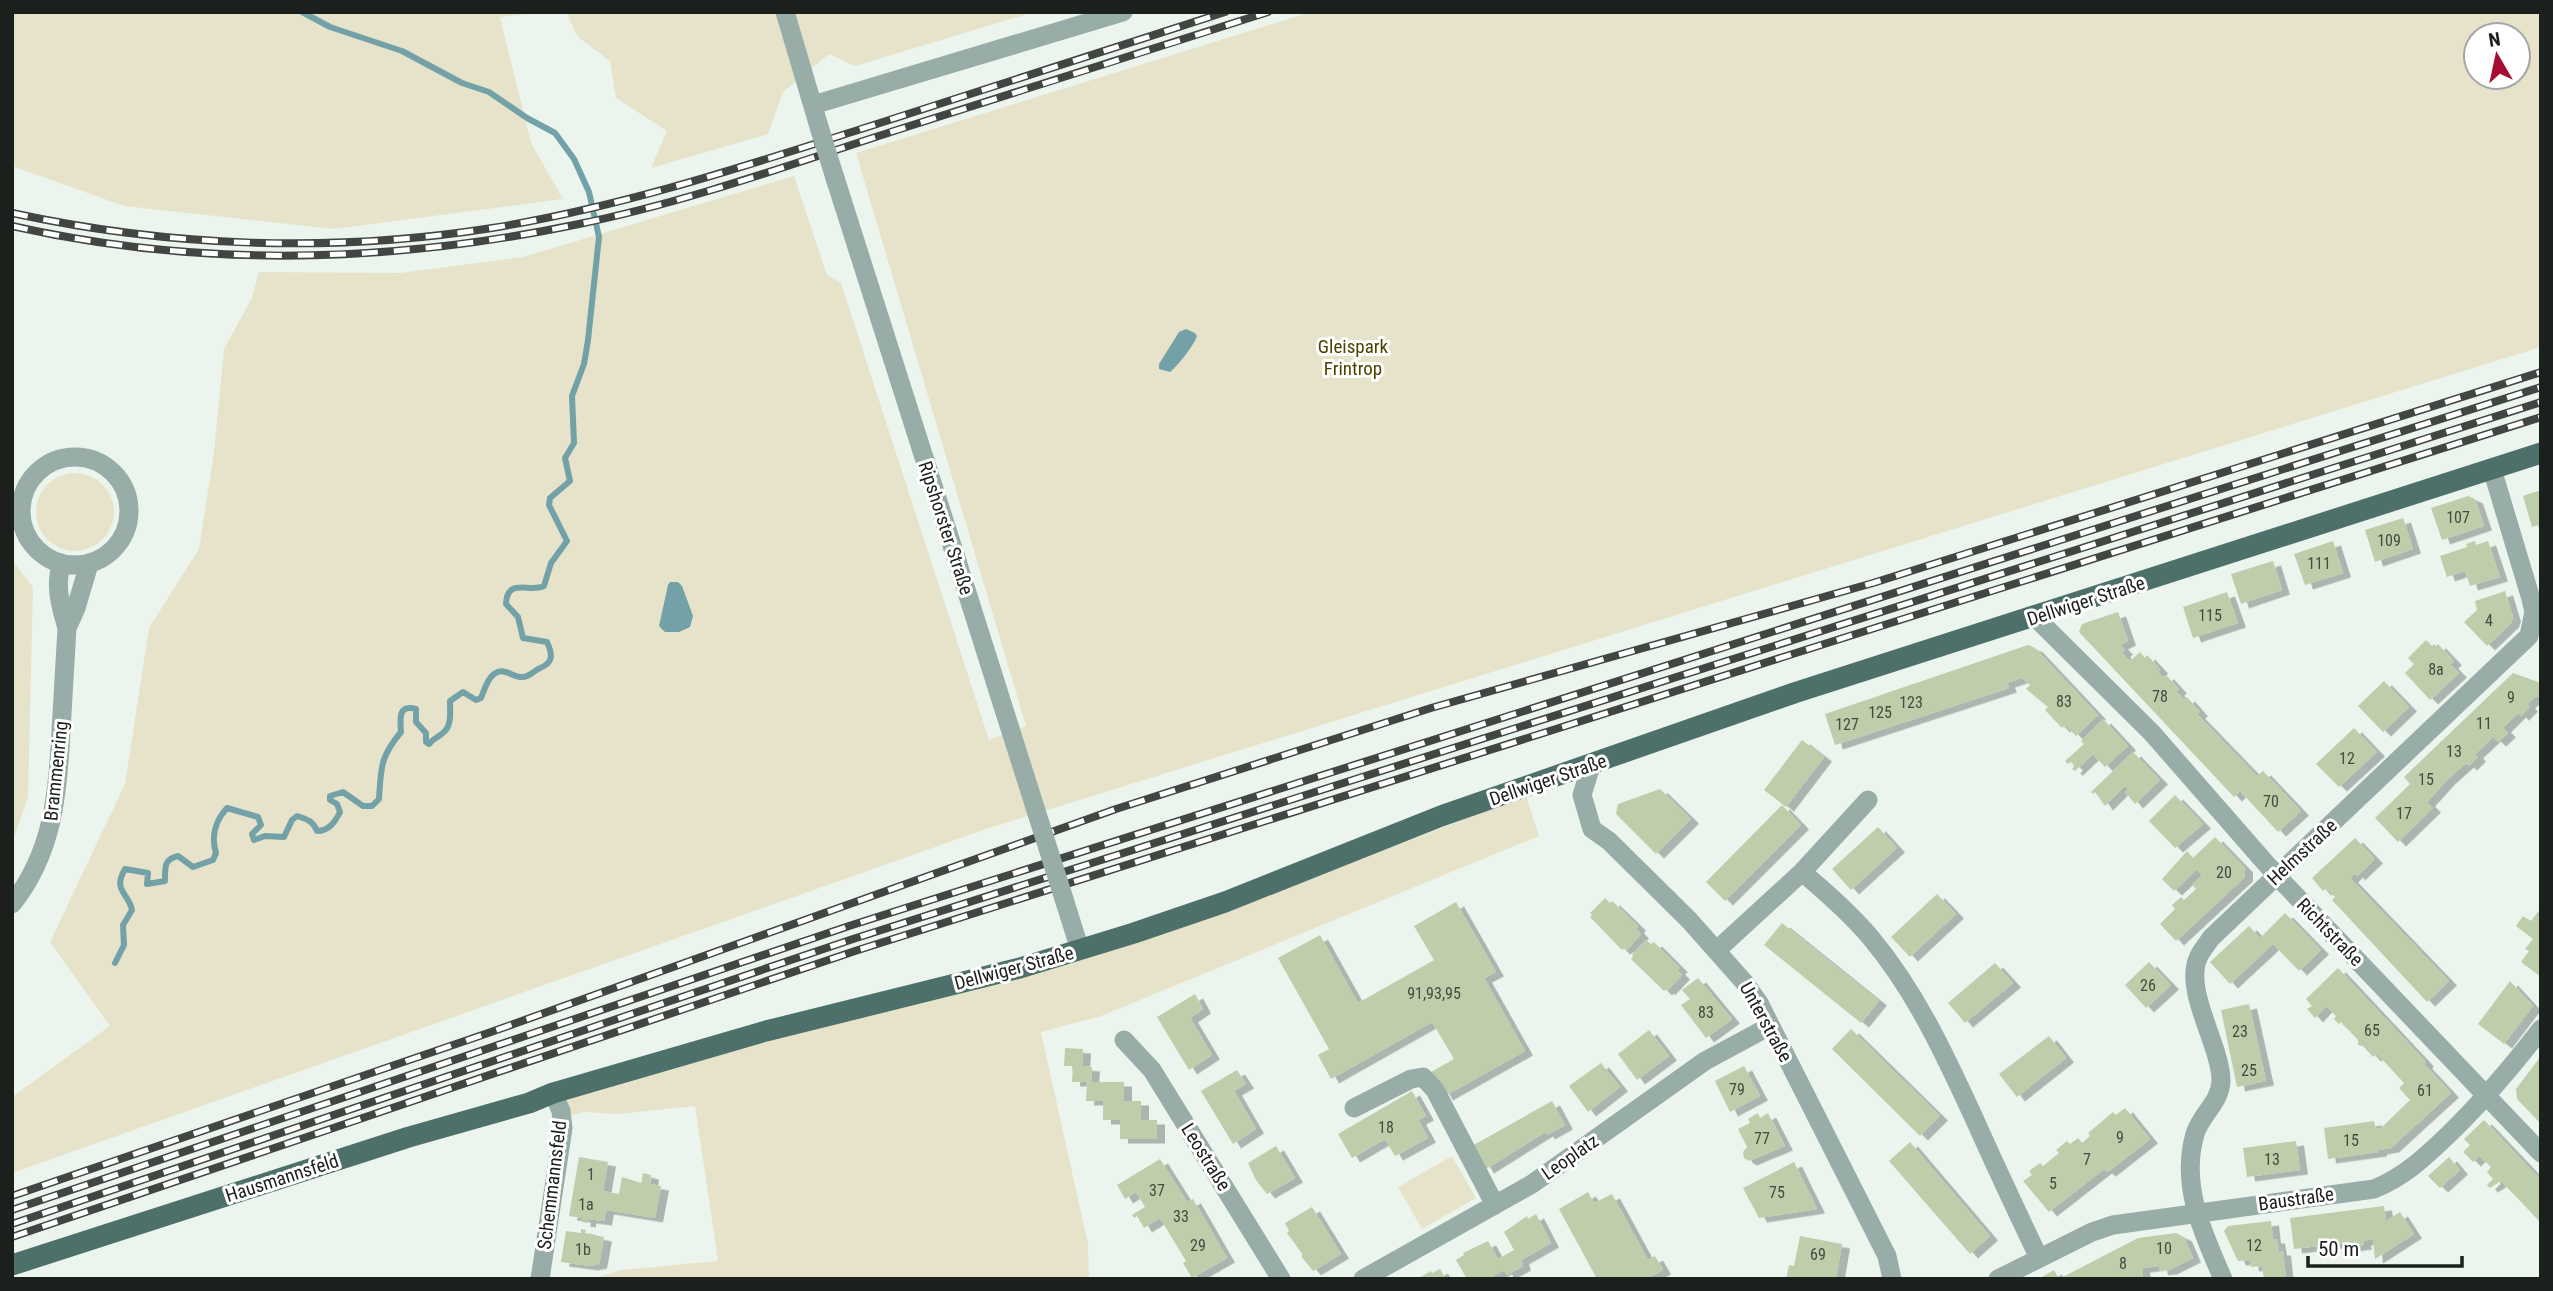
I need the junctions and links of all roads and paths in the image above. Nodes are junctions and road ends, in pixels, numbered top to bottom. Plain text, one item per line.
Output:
1 (785, 12) edge
2 (1123, 12) edge
3 (813, 105) junction
4 (2541, 453) edge
5 (2492, 469) junction
6 (20, 486) edge
7 (16, 516) edge
8 (62, 564) junction
9 (89, 564) junction
10 (2035, 617) junction
11 (67, 628) junction
12 (1591, 765) junction
13 (1868, 800) dead end
14 (1802, 872) junction
15 (2276, 875) junction
16 (12, 904) edge
17 (1080, 950) junction
18 (1717, 950) junction
19 (1770, 1026) junction
20 (2541, 1029) edge
21 (1124, 1040) dead end
22 (553, 1093) junction
23 (2487, 1096) junction
24 (1354, 1108) dead end
25 (2541, 1153) edge
26 (1495, 1205) junction
27 (2196, 1213) junction
28 (2039, 1258) junction
29 (12, 1265) edge
30 (540, 1279) edge
31 (1281, 1279) edge
32 (1363, 1279) edge
33 (1892, 1279) edge
34 (1998, 1279) edge
35 (2223, 1279) edge

1 - 3 street, Ripshorster Straße
2 - 3 street
3 - 17 street, Ripshorster Straße, bridge
4 - 5 main road, Dellwiger Straße
5 - 10 main road, Dellwiger Straße
5 - 15 street, Helmstraße
6 - 7 street
6 - 9 street
7 - 8 street
8 - 9 street
8 - 11 street, Brammenring
9 - 11 street, Brammenring
10 - 12 main road, Dellwiger Straße
10 - 15 street, Richtstraße
11 - 16 street, Brammenring
12 - 17 main road, Dellwiger Straße
12 - 18 street, Unterstraße
13 - 14 street
14 - 18 street
14 - 28 street
15 - 23 street, Richtstraße
15 - 27 street, Helmstraße
17 - 22 main road, Dellwiger Straße
18 - 19 street, Unterstraße
19 - 26 street, Leoplatz
19 - 33 street, Unterstraße
20 - 23 street, Baustraße
21 - 31 street, Leostraße
22 - 29 main road, Hausmannsfeld
22 - 30 street, Schemmannsfeld
23 - 25 street, Richtstraße
23 - 27 street, Baustraße
24 - 26 street
26 - 32 street, Leoplatz
27 - 28 street, Baustraße
27 - 35 street, Helmstraße
28 - 34 street, Baustraße

